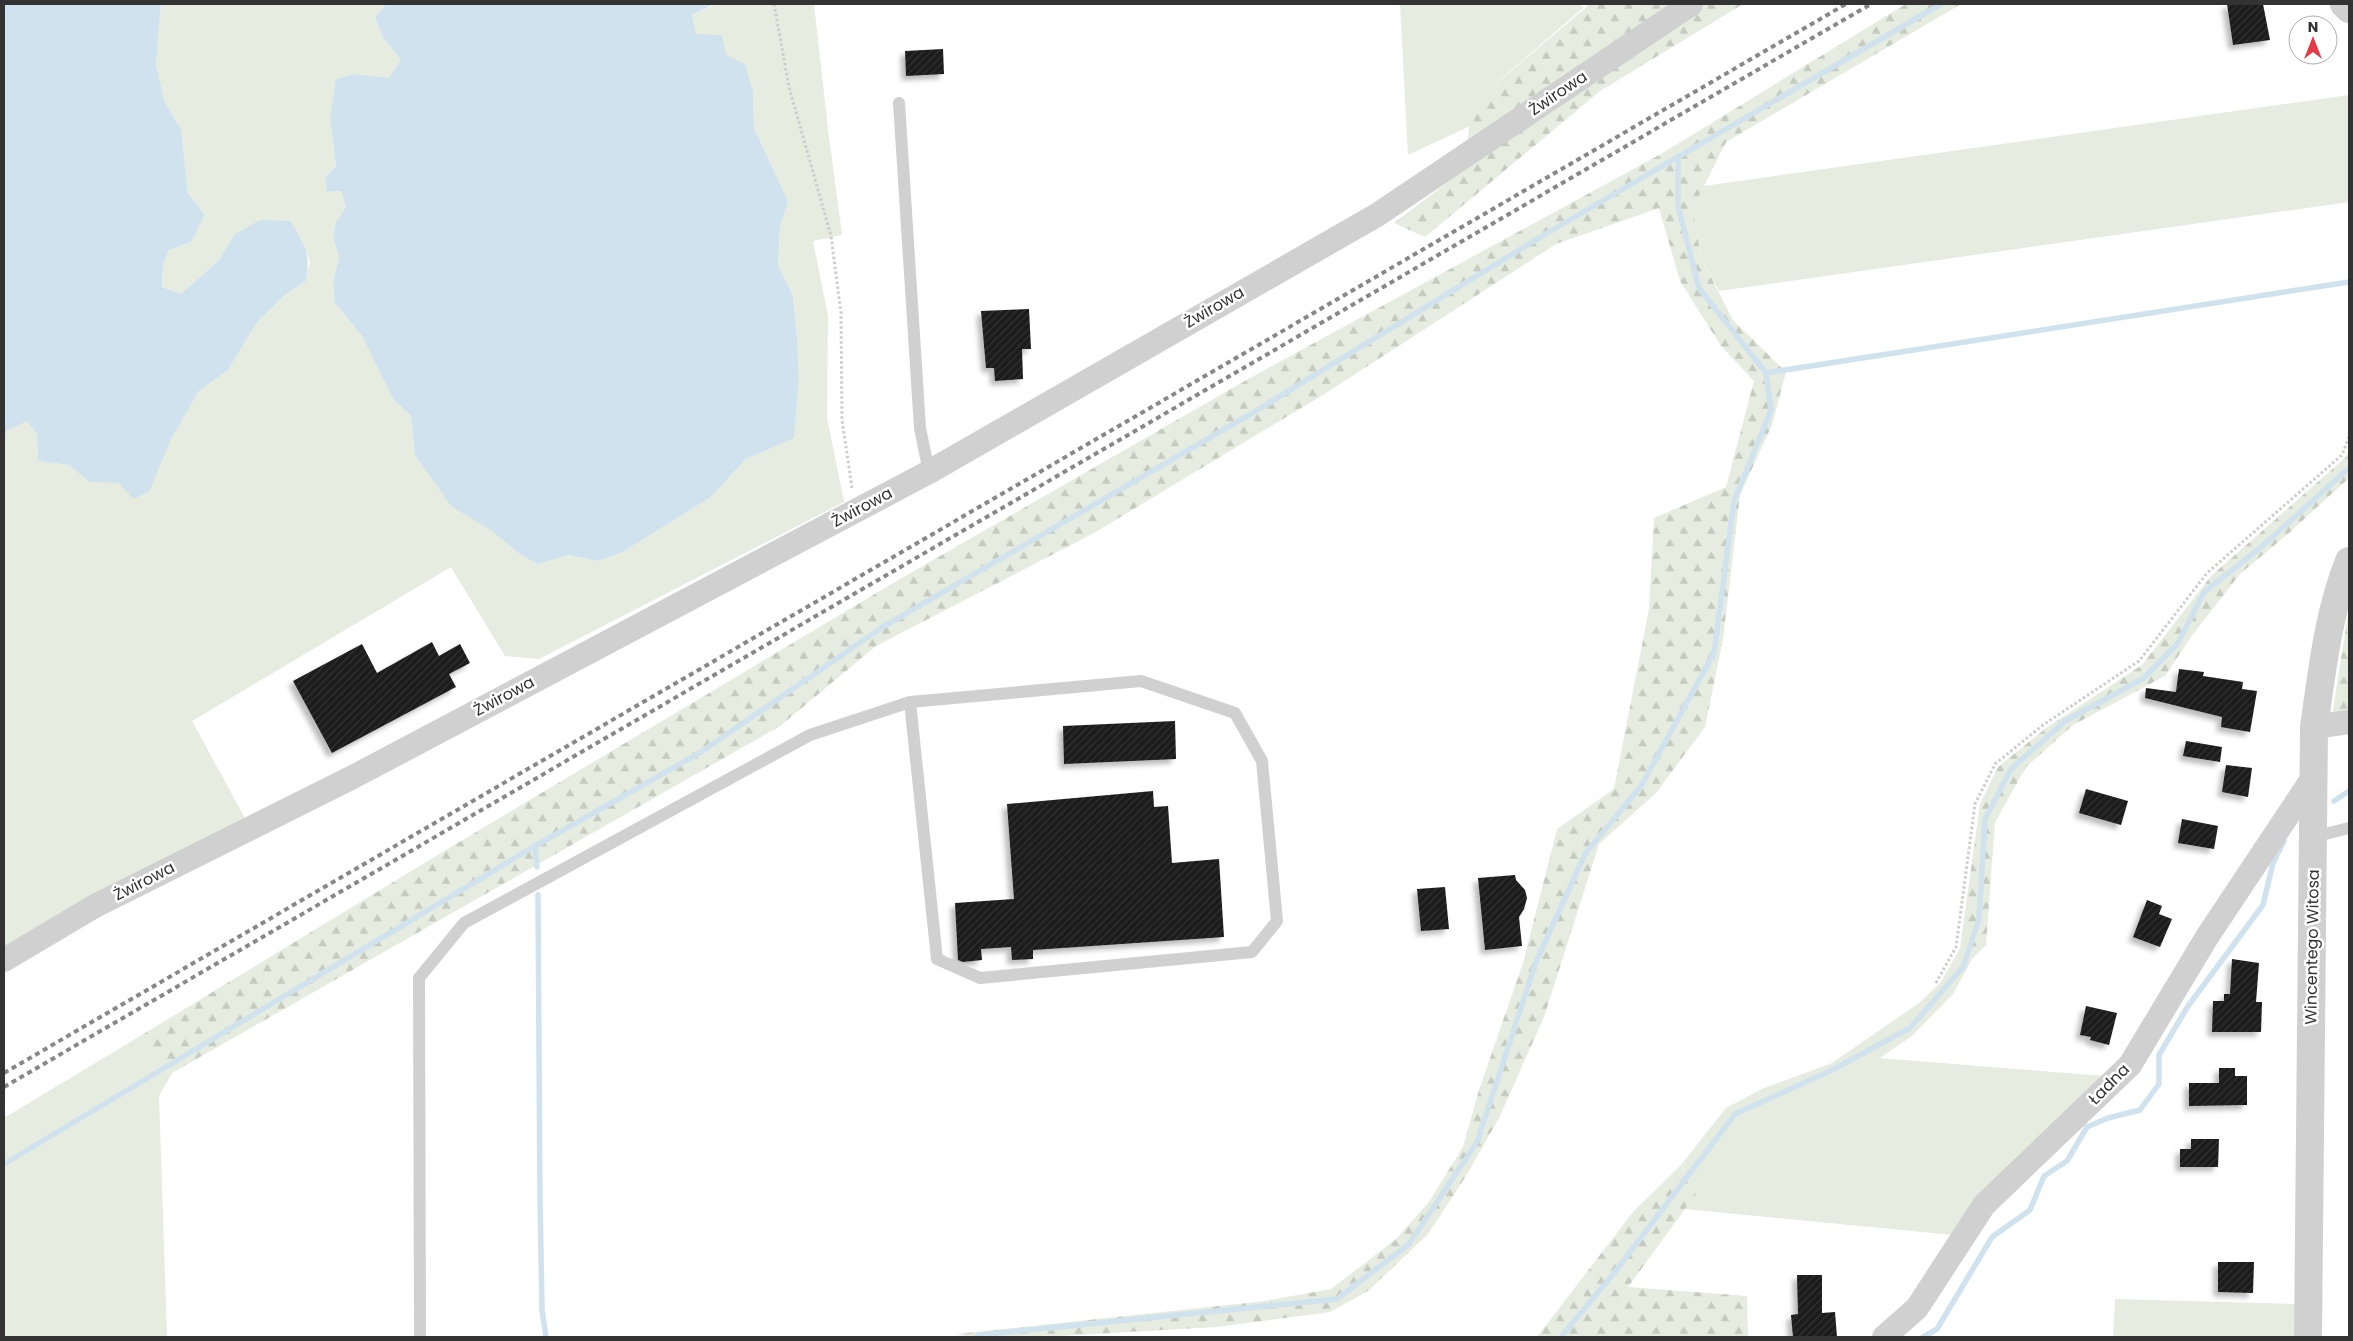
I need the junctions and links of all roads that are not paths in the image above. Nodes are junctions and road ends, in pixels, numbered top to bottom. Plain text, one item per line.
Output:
1 (1691, 4) edge
2 (2344, 4) edge
3 (2349, 9) edge
4 (900, 103) dead end
5 (929, 472) junction
6 (2349, 561) edge
7 (910, 702) junction
8 (2349, 722) edge
9 (2314, 728) junction
10 (2314, 776) junction
11 (2349, 828) edge
12 (2313, 838) junction
13 (4, 960) edge
14 (420, 1337) edge
15 (1884, 1337) edge
16 (2308, 1337) edge

1 - 5 street, Żwirowa
2 - 3 street
4 - 5 lane
5 - 13 street, Żwirowa
6 - 9 street, Wincentego Witosa
7 - 7 lane
7 - 14 lane
8 - 9 street
9 - 10 street, Wincentego Witosa
10 - 12 street, Wincentego Witosa
10 - 15 street, Ładna
11 - 12 lane
12 - 16 street, Wincentego Witosa

